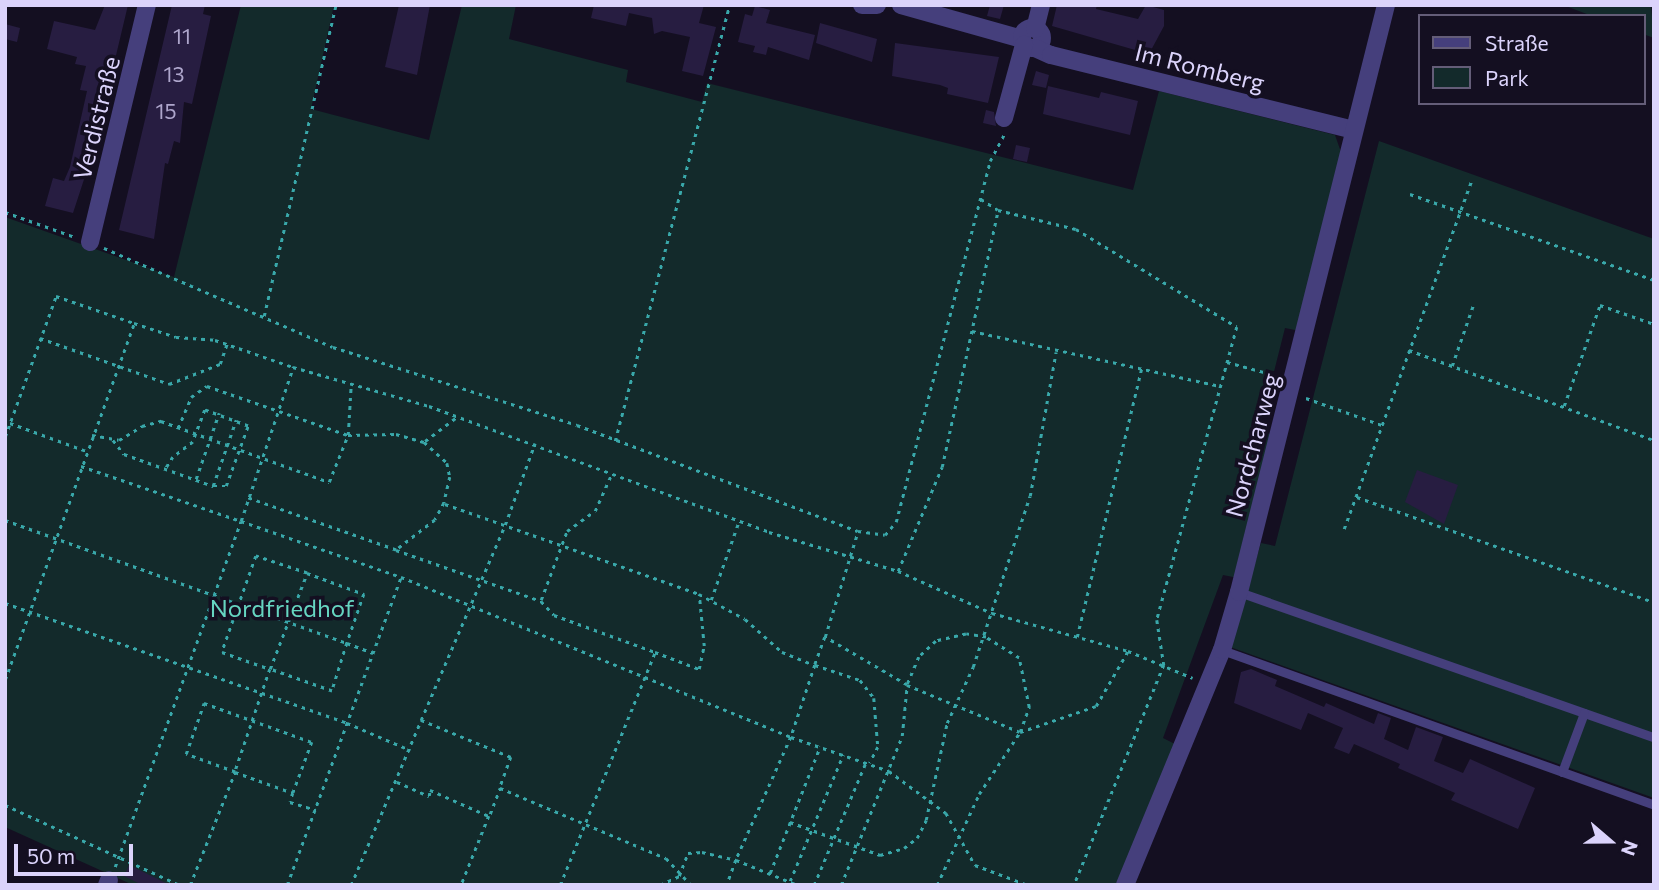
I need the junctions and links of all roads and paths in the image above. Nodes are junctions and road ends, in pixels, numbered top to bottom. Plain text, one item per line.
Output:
1 (147, 5) edge
2 (336, 5) edge
3 (729, 5) edge
4 (862, 5) edge
5 (877, 5) edge
6 (901, 5) edge
7 (1041, 5) edge
8 (1385, 5) edge
9 (1029, 40) junction
10 (1004, 118) joint
11 (1354, 130) junction
12 (1471, 182) dead end
13 (1410, 194) dead end
14 (981, 199) junction
15 (998, 210) junction
16 (5, 212) edge
17 (1460, 212) junction
18 (90, 242) junction
19 (1654, 280) edge
20 (1474, 303) dead end
21 (264, 316) junction
22 (134, 323) junction
23 (1654, 324) edge
24 (971, 331) junction
25 (40, 338) junction
26 (228, 344) junction
27 (1409, 351) junction
28 (1056, 352) junction
29 (1227, 362) junction
30 (118, 366) junction
31 (293, 367) junction
32 (1142, 367) junction
33 (1451, 367) junction
34 (351, 384) junction
35 (1221, 386) junction
36 (1293, 387) junction
37 (1564, 407) junction
38 (278, 411) junction
39 (219, 413) junction
40 (458, 416) junction
41 (237, 419) junction
42 (10, 423) junction
43 (1382, 425) junction
44 (178, 428) junction
45 (196, 434) junction
46 (92, 435) junction
47 (348, 435) junction
48 (5, 437) edge
49 (209, 439) junction
50 (113, 440) junction
51 (1654, 440) edge
52 (615, 441) junction
53 (424, 442) junction
54 (536, 443) junction
55 (228, 445) junction
56 (241, 450) junction
57 (87, 451) junction
58 (262, 457) junction
59 (81, 466) junction
60 (166, 468) junction
61 (612, 473) junction
62 (196, 479) junction
63 (213, 486) junction
64 (1355, 497) junction
65 (248, 498) junction
66 (444, 503) junction
67 (5, 520) edge
68 (739, 521) junction
69 (240, 522) junction
70 (505, 525) junction
71 (1344, 528) dead end
72 (859, 531) junction
73 (55, 537) junction
74 (561, 545) junction
75 (396, 550) junction
76 (853, 554) junction
77 (898, 571) junction
78 (307, 573) junction
79 (401, 577) junction
80 (482, 580) junction
81 (1239, 592) junction
82 (699, 594) junction
83 (215, 596) junction
84 (711, 600) junction
85 (541, 601) junction
86 (5, 603) edge
87 (1654, 603) edge
88 (239, 604) junction
89 (471, 604) junction
90 (29, 611) junction
91 (992, 613) junction
92 (289, 622) junction
93 (825, 637) junction
94 (984, 637) junction
95 (1077, 637) junction
96 (347, 643) junction
97 (1222, 650) junction
98 (654, 652) junction
99 (1128, 652) junction
100 (373, 653) junction
101 (815, 665) junction
102 (1164, 665) junction
103 (188, 666) junction
104 (270, 669) junction
105 (646, 675) junction
106 (5, 680) edge
107 (907, 685) junction
108 (1208, 685) junction
109 (261, 695) junction
110 (953, 706) junction
111 (1584, 713) junction
112 (421, 720) junction
113 (253, 721) junction
114 (347, 723) junction
115 (1020, 732) junction
116 (791, 737) junction
117 (1654, 737) edge
118 (820, 747) junction
119 (410, 750) junction
120 (844, 755) junction
121 (868, 763) junction
122 (890, 771) junction
123 (235, 772) junction
124 (1562, 772) junction
125 (397, 782) junction
126 (500, 788) junction
127 (293, 793) junction
128 (931, 798) junction
129 (5, 805) edge
130 (1654, 805) edge
131 (316, 810) junction
132 (489, 816) junction
133 (790, 822) junction
134 (586, 823) junction
135 (812, 830) junction
136 (958, 837) junction
137 (834, 838) junction
138 (857, 849) junction
139 (119, 858) junction
140 (736, 860) junction
141 (770, 873) junction
142 (679, 876) junction
143 (790, 881) junction
144 (463, 884) edge
145 (180, 885) edge
146 (190, 885) edge
147 (287, 885) edge
148 (351, 885) edge
149 (560, 885) edge
150 (660, 885) edge
151 (691, 885) edge
152 (727, 885) edge
153 (798, 885) edge
154 (814, 885) edge
155 (841, 885) edge
156 (937, 885) edge
157 (1028, 885) edge
158 (1074, 885) edge
159 (1125, 885) edge

1 - 18 street, Verdistraße
2 - 21 path
3 - 52 path
4 - 5 street
6 - 9 street, Im Romberg
7 - 9 street
8 - 11 street, Nordcharweg
9 - 10 street
9 - 11 street, Im Romberg
10 - 14 path
11 - 36 street, Nordcharweg
12 - 17 path
13 - 17 path
14 - 15 path
14 - 72 path
15 - 24 path
15 - 29 path
16 - 18 path
17 - 19 path
17 - 27 path
18 - 21 path
20 - 33 path
21 - 52 path
22 - 25 path
22 - 26 path
22 - 30 path
23 - 37 path
24 - 28 path
24 - 77 path
25 - 30 path
25 - 42 path
26 - 30 path
26 - 31 path
27 - 33 path
27 - 43 path
28 - 32 path
28 - 91 path
29 - 35 path
29 - 36 path
30 - 46 path
31 - 34 path
31 - 38 path
32 - 35 path
32 - 95 path
33 - 37 path
34 - 40 path
34 - 47 path
35 - 102 path
36 - 43 path
36 - 81 street, Nordcharweg
37 - 51 path
38 - 44 path
38 - 47 path
38 - 58 path
39 - 41 path
39 - 45 path
39 - 49 path
40 - 53 path
40 - 54 path
41 - 55 path
41 - 56 path
42 - 48 path
42 - 57 path
43 - 64 path
44 - 45 path
44 - 50 path
45 - 49 path
45 - 60 path
46 - 50 path
46 - 57 path
47 - 53 path
47 - 58 path
49 - 55 path
49 - 62 path
50 - 60 path
52 - 72 path
53 - 66 path
54 - 61 path
54 - 70 path
55 - 56 path
55 - 63 path
56 - 58 path
56 - 63 path
57 - 59 path
58 - 65 path
59 - 69 path
59 - 73 path
60 - 62 path
61 - 68 path
61 - 74 path
62 - 63 path
64 - 71 path
64 - 87 path
65 - 69 path
65 - 75 path
66 - 70 path
66 - 75 path
67 - 73 path
68 - 76 path
68 - 84 path
69 - 79 path
69 - 83 path
70 - 74 path
70 - 80 path
72 - 76 path
73 - 83 path
73 - 90 path
74 - 82 path
74 - 85 path
75 - 80 path
76 - 77 path
76 - 93 path
77 - 91 path
78 - 88 path
78 - 92 path
78 - 96 path
79 - 89 path
79 - 100 path
80 - 85 path
80 - 89 path
81 - 97 street, Nordcharweg
81 - 111 lane
82 - 84 path
82 - 98 path
83 - 88 path
83 - 103 path
84 - 101 path
85 - 98 path
86 - 90 path
88 - 92 path
88 - 104 path
89 - 105 path
89 - 112 path
90 - 103 path
90 - 106 path
91 - 94 path
91 - 95 path
92 - 96 path
92 - 104 path
93 - 101 path
93 - 107 path
94 - 107 path
94 - 110 path
94 - 115 path
95 - 99 path
96 - 100 path
96 - 104 path
97 - 108 street, Nordcharweg
97 - 124 lane
98 - 105 path
99 - 102 path
99 - 115 path
100 - 114 path
101 - 116 path
101 - 121 path
102 - 108 path
102 - 158 path
103 - 109 path
103 - 139 path
104 - 109 path
105 - 116 path
105 - 134 path
107 - 110 path
107 - 122 path
108 - 159 street, Nordcharweg
109 - 113 path
109 - 114 path
110 - 115 path
110 - 128 path
111 - 117 lane
111 - 124 lane
112 - 119 path
112 - 126 path
113 - 123 path
113 - 123 path
113 - 127 path
114 - 119 path
114 - 131 path
115 - 136 path
116 - 118 path
116 - 140 path
118 - 120 path
118 - 133 path
119 - 125 path
120 - 121 path
120 - 135 path
121 - 122 path
121 - 137 path
122 - 128 path
122 - 138 path
123 - 127 path
123 - 146 path
124 - 130 lane
125 - 132 path
125 - 148 path
126 - 132 path
126 - 134 path
127 - 131 path
128 - 136 path
128 - 138 path
129 - 139 path
131 - 147 path
132 - 144 path
133 - 135 path
133 - 141 path
134 - 142 path
134 - 149 path
135 - 137 path
135 - 143 path
136 - 156 path
136 - 157 path
137 - 138 path
137 - 154 path
138 - 155 path
139 - 145 path
140 - 141 path
140 - 142 path
140 - 152 path
141 - 143 path
142 - 150 path
142 - 151 path
143 - 153 path

